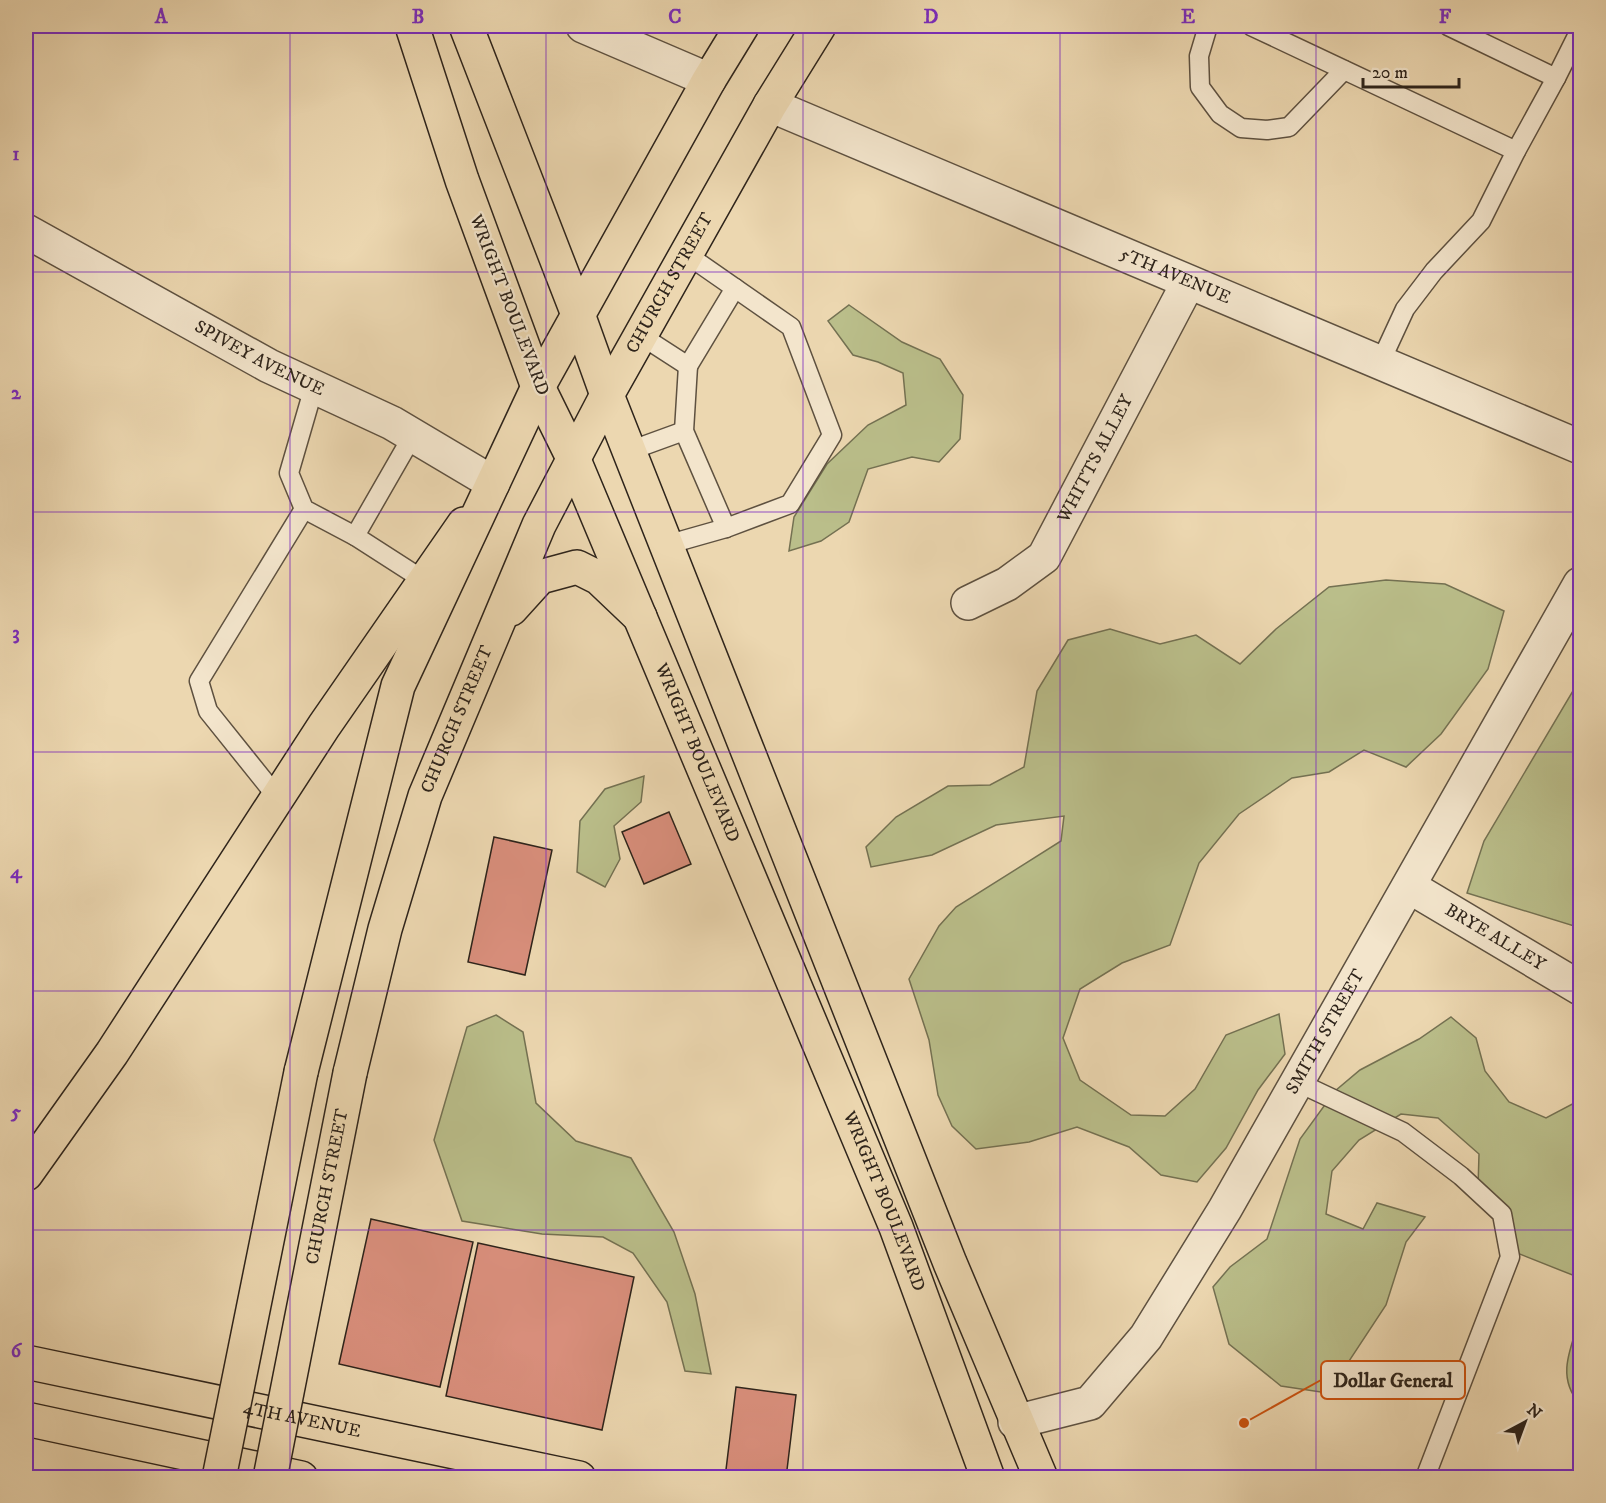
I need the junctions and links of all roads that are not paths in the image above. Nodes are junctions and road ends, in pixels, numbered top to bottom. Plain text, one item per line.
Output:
1 (412, 26) edge
2 (466, 26) edge
3 (583, 26) edge
4 (742, 26) edge
5 (819, 26) edge
6 (1208, 26) edge
7 (1251, 26) edge
8 (1448, 26) edge
9 (1581, 30) edge
10 (1344, 70) junction
11 (1556, 78) junction
12 (709, 80) junction
13 (770, 105) junction
14 (1516, 151) junction
15 (26, 231) edge
16 (686, 254) junction
17 (1188, 283) junction
18 (735, 288) junction
19 (579, 317) junction
20 (640, 335) junction
21 (1380, 363) junction
22 (688, 366) junction
23 (314, 387) junction
24 (538, 387) junction
25 (607, 395) junction
26 (684, 430) junction
27 (412, 435) junction
28 (1581, 447) edge
29 (629, 451) junction
30 (574, 460) junction
31 (493, 483) junction
32 (304, 509) junction
33 (726, 528) junction
34 (355, 536) junction
35 (666, 545) junction
36 (425, 580) junction
37 (1581, 584) edge
38 (968, 603) dead end
39 (640, 617) junction
40 (497, 624) junction
41 (277, 797) junction
42 (1410, 887) junction
43 (1581, 988) edge
44 (1297, 1082) junction
45 (26, 1174) edge
46 (26, 1362) edge
47 (26, 1419) edge
48 (1016, 1422) junction
49 (983, 1471) edge
50 (219, 1478) edge
51 (270, 1478) edge
52 (301, 1478) edge
53 (579, 1478) edge
54 (1041, 1478) edge
55 (1425, 1478) edge

1 - 24 main road, WRIGHT BOULEVARD
2 - 19 main road, WRIGHT BOULEVARD
3 - 12 street
4 - 12 main road
5 - 13 main road, CHURCH STREET
6 - 10 lane
7 - 10 lane
8 - 11 lane
9 - 11 lane
10 - 14 lane
11 - 14 lane
12 - 19 main road
13 - 16 main road, CHURCH STREET
13 - 17 street, 5TH AVENUE
14 - 21 lane
15 - 23 street, SPIVEY AVENUE
16 - 18 lane
16 - 20 main road, CHURCH STREET
17 - 21 street, 5TH AVENUE
17 - 38 street, WHITTS ALLEY
18 - 22 lane
18 - 33 lane
19 - 24 main road
19 - 25 main road, WRIGHT BOULEVARD
20 - 22 lane
20 - 25 main road, CHURCH STREET
21 - 28 street, 5TH AVENUE
22 - 26 lane
23 - 27 street, SPIVEY AVENUE
23 - 32 lane
24 - 30 main road, WRIGHT BOULEVARD
24 - 31 main road
25 - 29 main road, WRIGHT BOULEVARD
25 - 30 main road, CHURCH STREET
26 - 29 lane
26 - 33 lane
27 - 31 street, SPIVEY AVENUE
27 - 34 lane
29 - 35 main road, WRIGHT BOULEVARD
30 - 39 main road, WRIGHT BOULEVARD
30 - 40 main road, CHURCH STREET
31 - 36 main road
31 - 50 main road, bridge
32 - 34 lane
32 - 41 lane
33 - 35 lane
34 - 36 lane
35 - 48 main road, WRIGHT BOULEVARD
36 - 41 main road
37 - 42 street, SMITH STREET
39 - 40 main road
39 - 49 main road, WRIGHT BOULEVARD
40 - 51 main road, CHURCH STREET, bridge
41 - 45 main road
42 - 43 street, BRYE ALLEY
42 - 44 street, SMITH STREET
44 - 48 street, SMITH STREET
44 - 55 lane
46 - 53 main road, 4TH AVENUE
47 - 52 main road
48 - 54 main road, WRIGHT BOULEVARD

